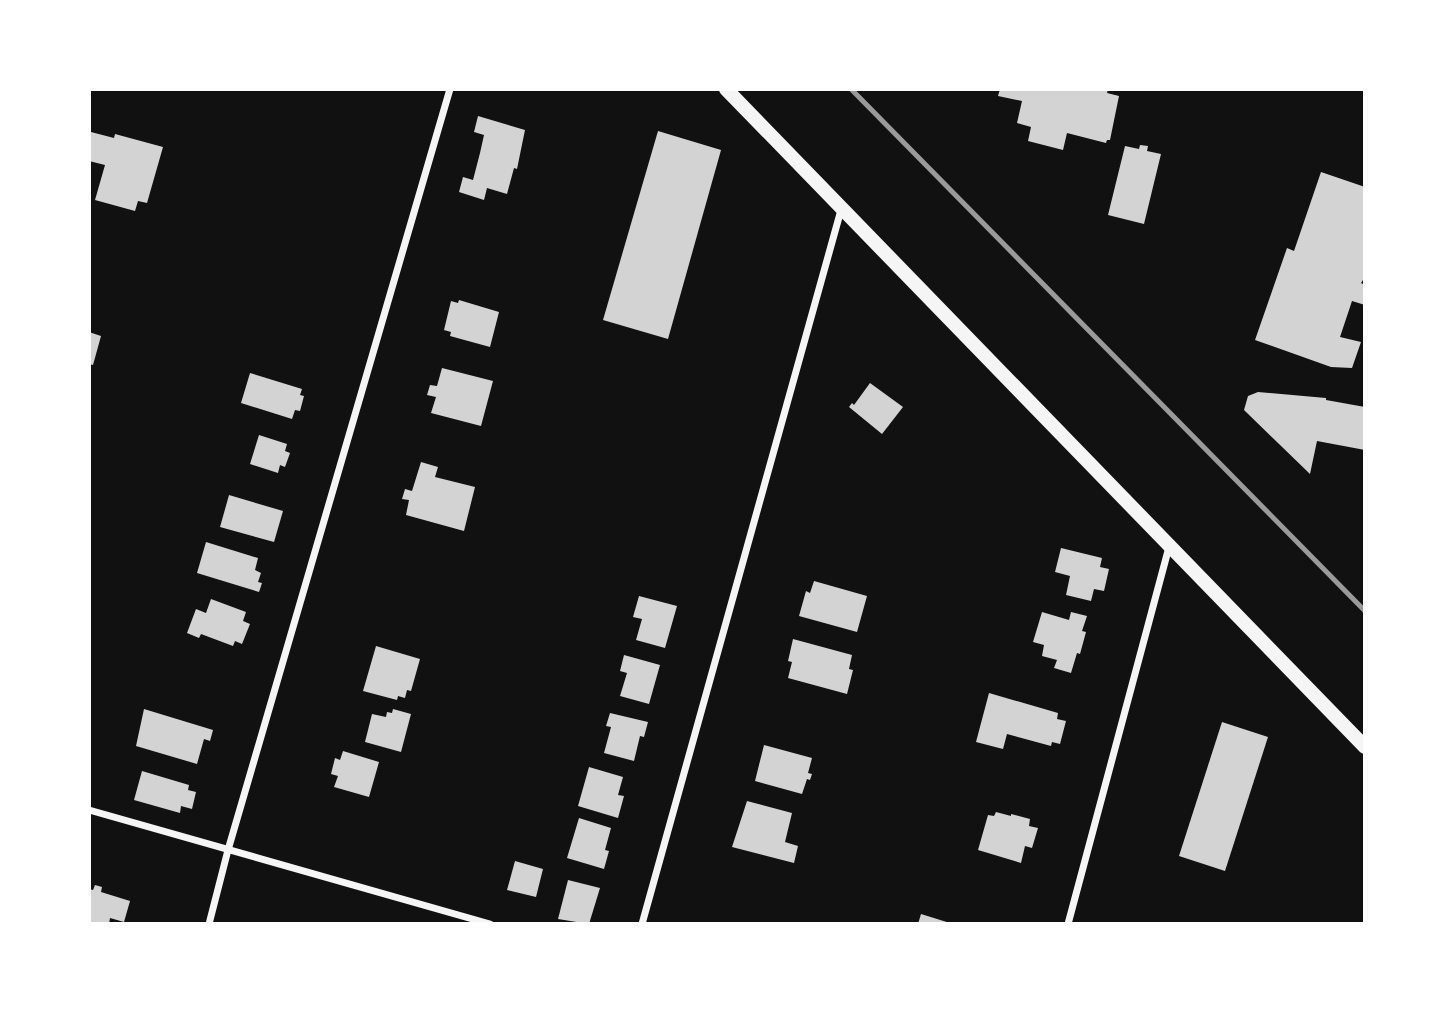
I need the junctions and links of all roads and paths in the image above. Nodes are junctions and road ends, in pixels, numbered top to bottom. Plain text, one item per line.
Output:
1 (450, 89) edge
2 (726, 89) edge
3 (842, 207) junction
4 (1170, 547) junction
5 (1365, 747) edge
6 (89, 810) edge
7 (228, 850) junction
8 (209, 924) edge
9 (490, 924) edge
10 (642, 924) edge
11 (1068, 924) edge

1 - 7 street
2 - 3 main road
3 - 4 main road
3 - 10 street
4 - 5 main road
4 - 11 street
6 - 7 street
7 - 8 street
7 - 9 street

